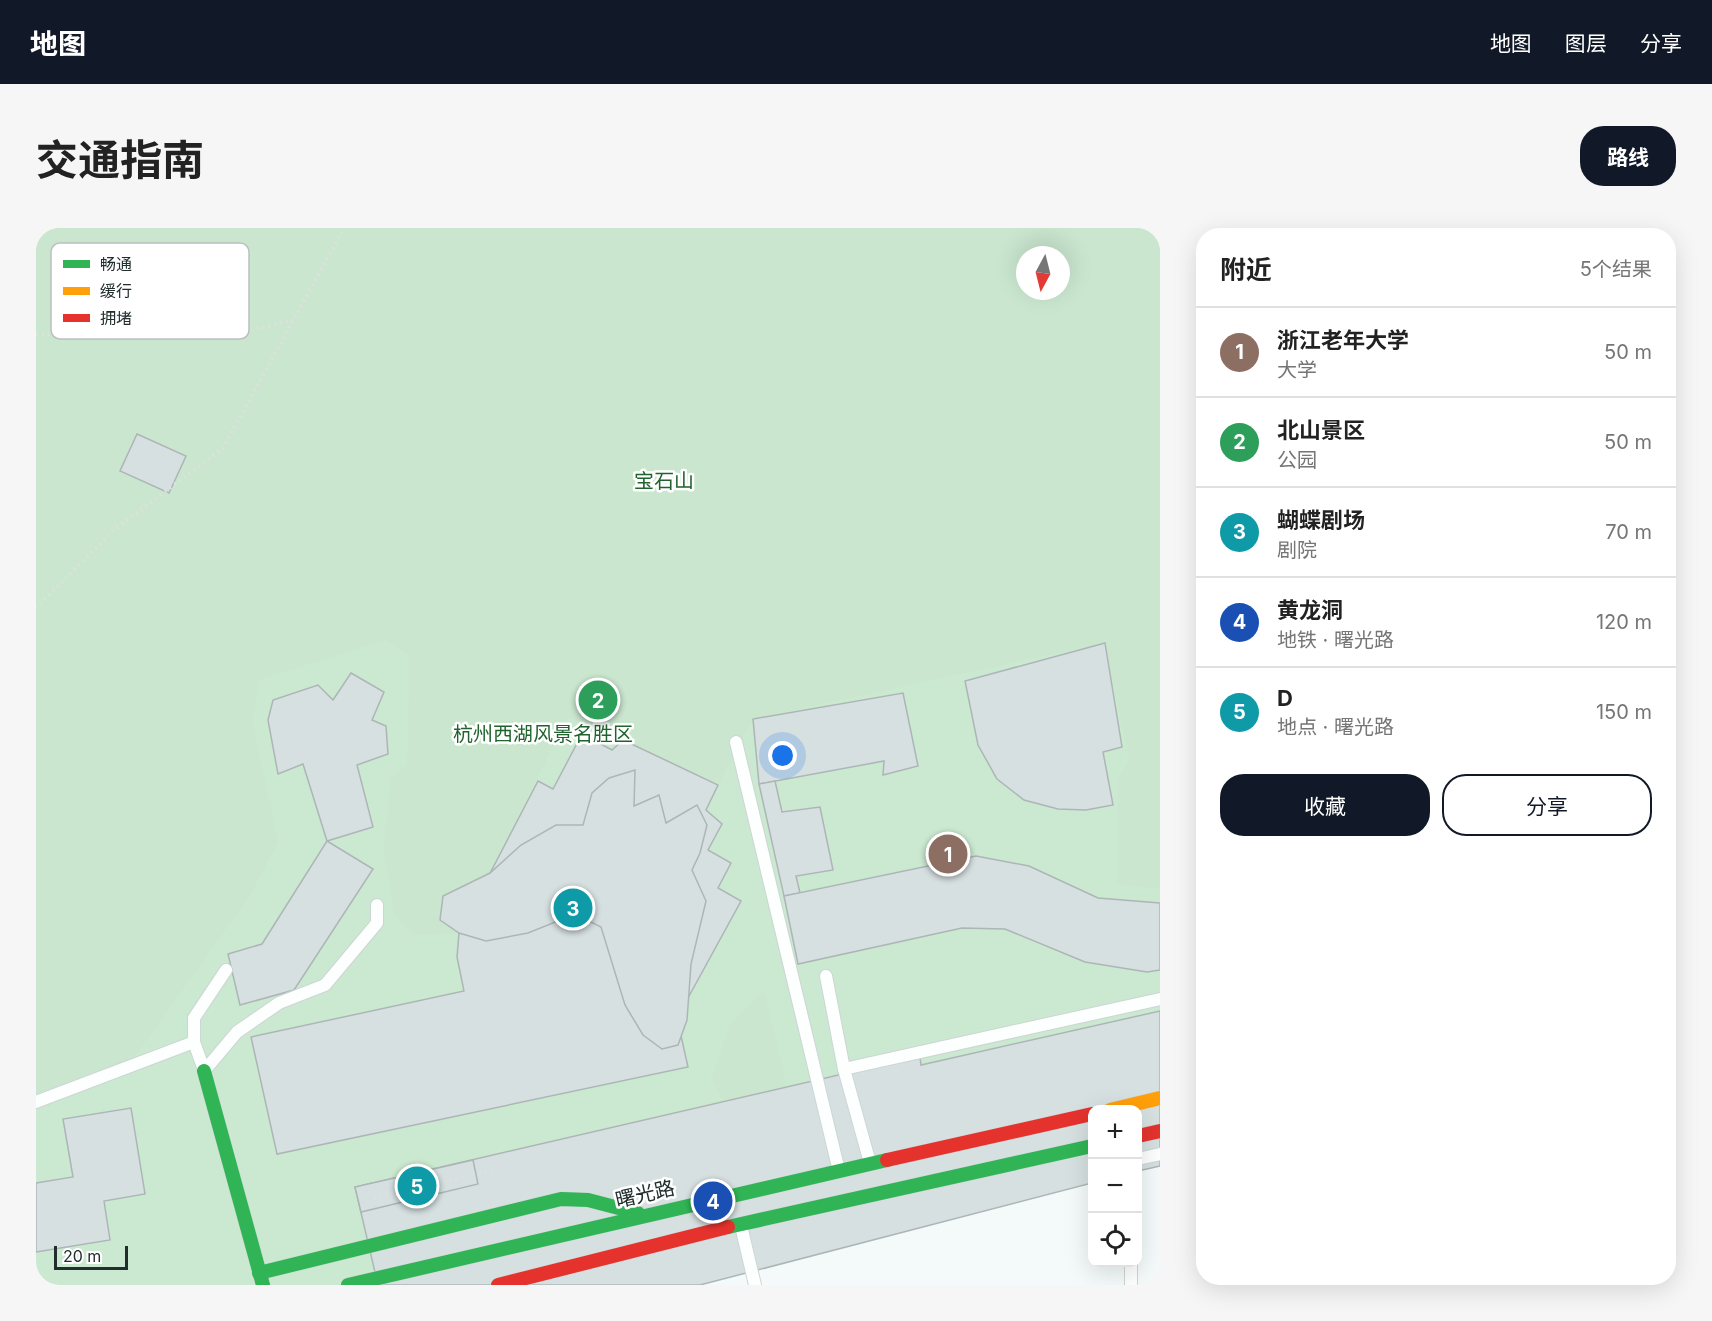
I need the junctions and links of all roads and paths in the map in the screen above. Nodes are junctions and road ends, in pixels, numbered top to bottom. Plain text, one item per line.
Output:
1 (344, 228) edge
2 (293, 320) junction
3 (249, 331) edge
4 (51, 334) edge
5 (36, 335) edge
6 (36, 608) edge
7 (735, 742) dead end
8 (377, 904) dead end
9 (226, 970) dead end
10 (826, 976) dead end
11 (1160, 999) edge
12 (194, 1042) junction
13 (844, 1069) junction
14 (204, 1071) junction
15 (1160, 1098) edge
16 (36, 1102) edge
17 (1131, 1105) edge
18 (1088, 1115) edge
19 (1160, 1131) edge
20 (1142, 1135) edge
21 (1088, 1147) edge
22 (1077, 1149) junction
23 (1160, 1154) edge
24 (1088, 1155) edge
25 (1142, 1158) edge
26 (870, 1164) junction
27 (497, 1169) dead end
28 (839, 1172) junction
29 (374, 1198) dead end
30 (642, 1214) junction
31 (740, 1224) junction
32 (1131, 1267) edge
33 (261, 1279) edge
34 (348, 1285) edge
35 (498, 1285) edge
36 (755, 1285) edge
37 (1131, 1285) edge

1 - 2 path
2 - 3 path
2 - 6 path
4 - 5 path
7 - 28 lane
8 - 14 lane
9 - 12 lane
10 - 13 lane
11 - 13 lane
12 - 14 lane
12 - 16 lane
13 - 26 lane
14 - 33 main road
15 - 17 main road
18 - 26 main road, 曙光路
19 - 20 main road
21 - 22 main road
22 - 24 lane
22 - 31 main road
23 - 25 lane
26 - 28 main road, 曙光路
27 - 29 path
28 - 30 main road, 曙光路
30 - 33 main road
30 - 34 main road, 曙光路
31 - 35 main road
31 - 36 lane
32 - 37 lane

